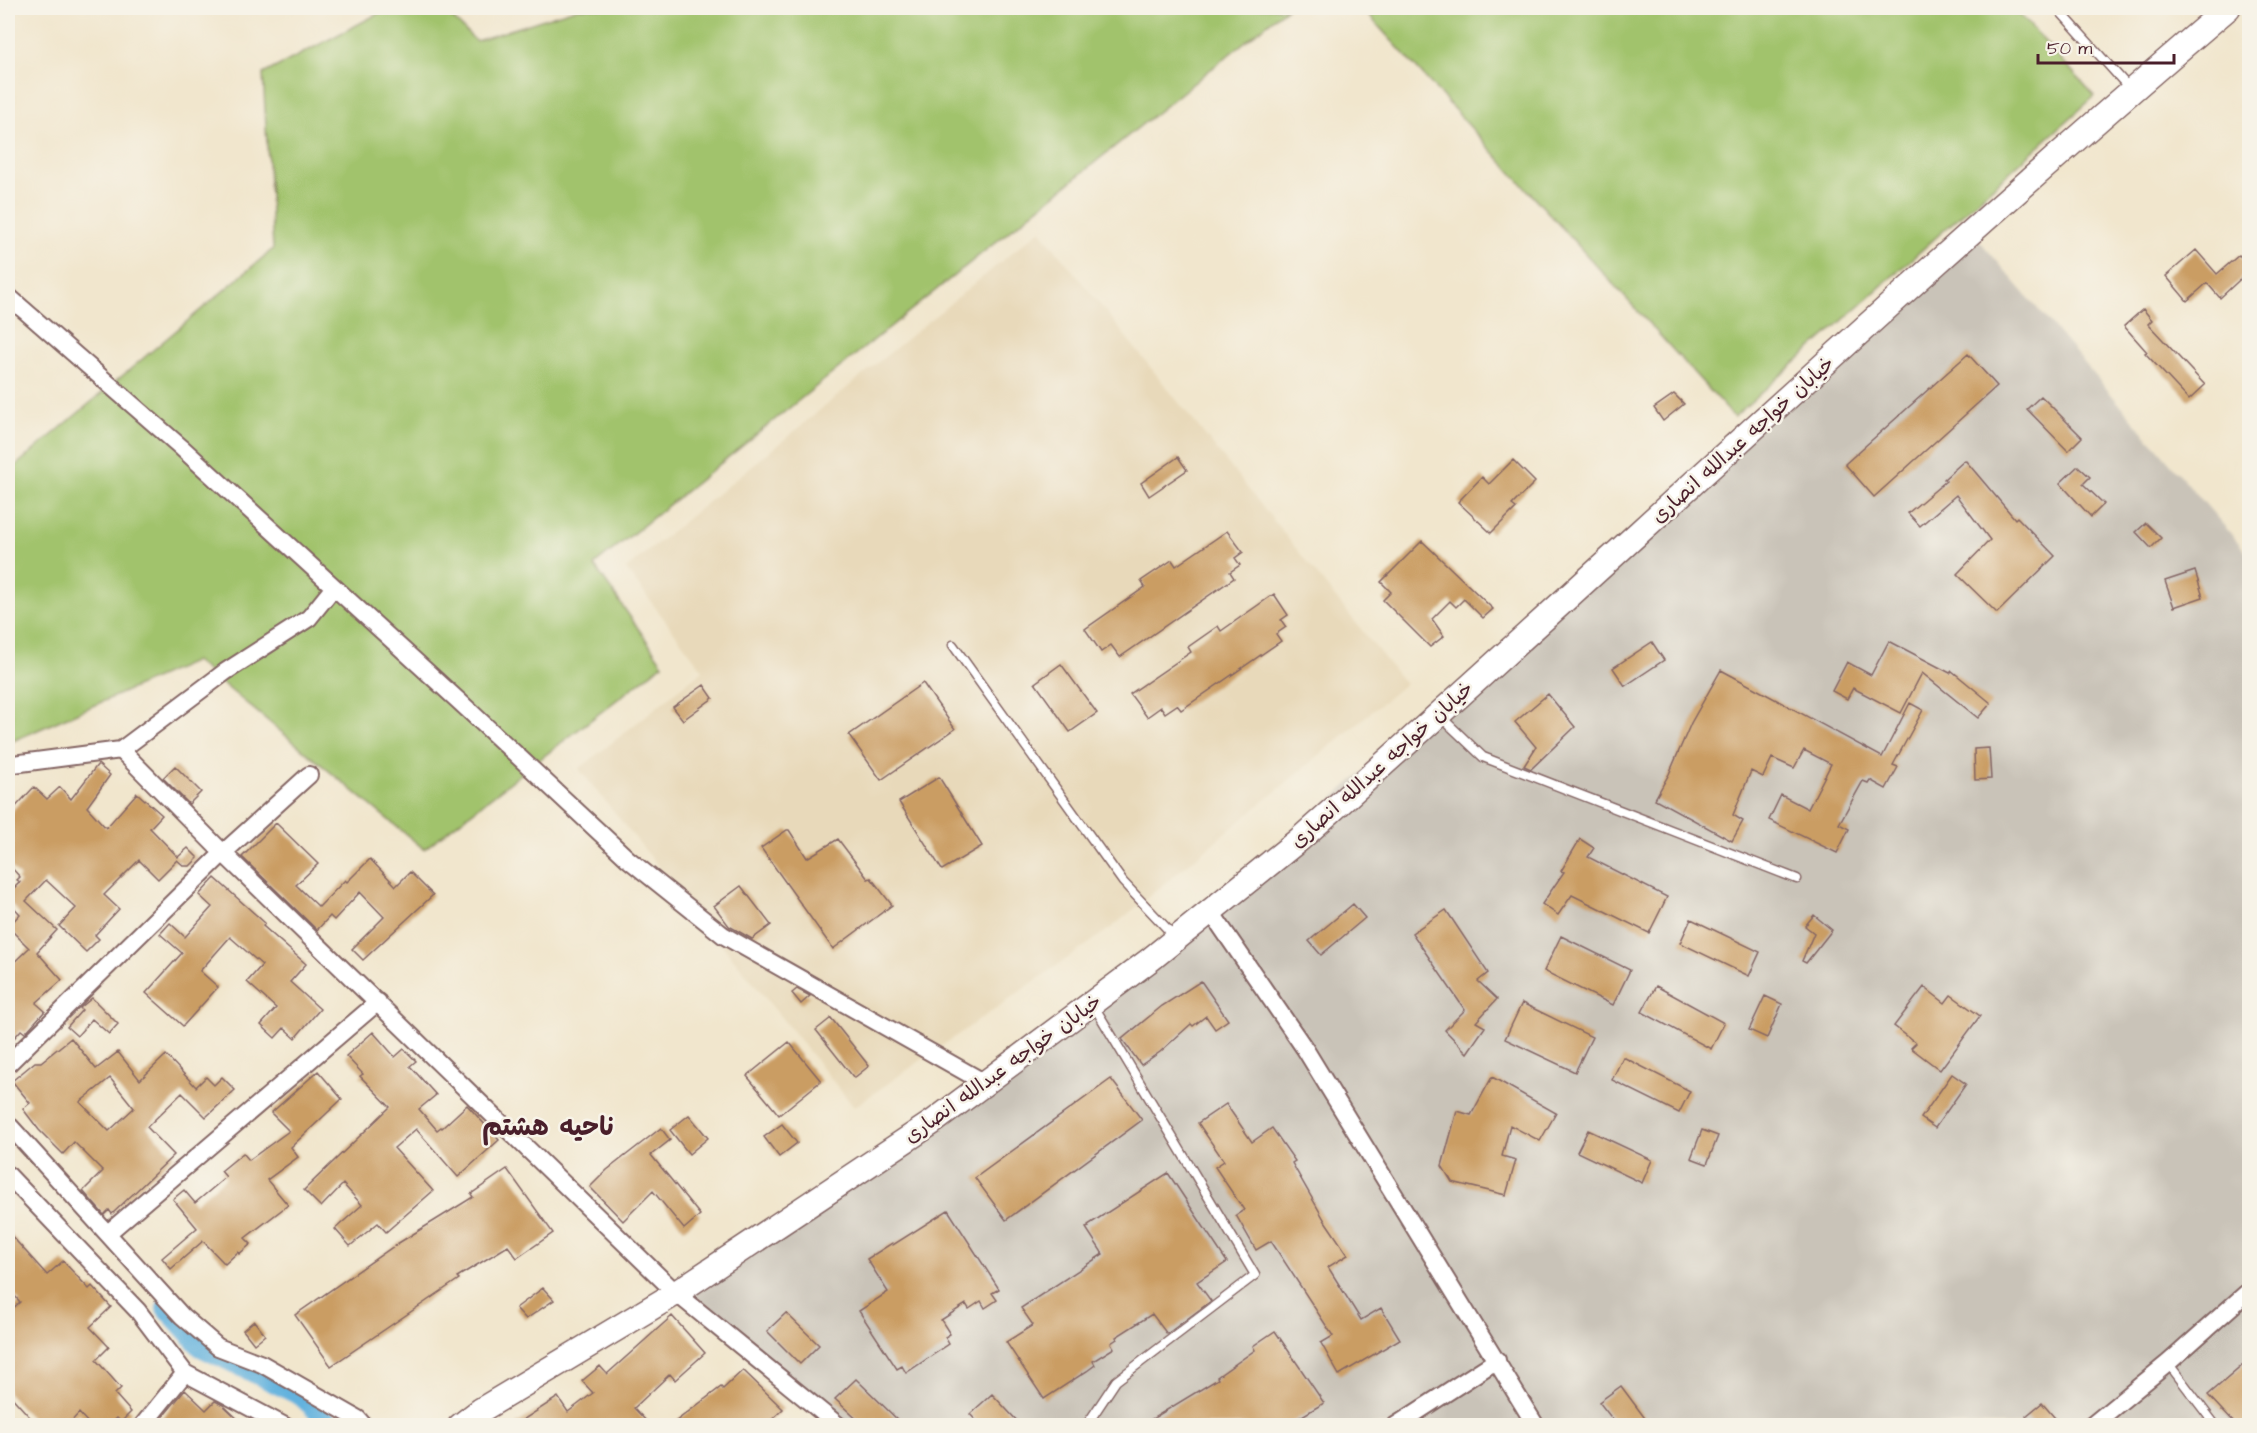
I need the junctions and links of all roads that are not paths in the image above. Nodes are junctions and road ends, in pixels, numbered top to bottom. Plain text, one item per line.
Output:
1 (2057, 8) edge
2 (2228, 8) edge
3 (2131, 90) junction
4 (8, 296) edge
5 (334, 587) junction
6 (953, 645) dead end
7 (1439, 715) junction
8 (121, 750) junction
9 (8, 768) edge
10 (309, 775) dead end
11 (223, 853) junction
12 (1797, 879) dead end
13 (1211, 912) junction
14 (1176, 939) junction
15 (378, 1002) junction
16 (1092, 1003) junction
17 (8, 1064) edge
18 (985, 1083) junction
19 (8, 1124) edge
20 (8, 1175) edge
21 (108, 1233) junction
22 (2250, 1290) edge
23 (676, 1293) junction
24 (1497, 1360) junction
25 (2168, 1363) junction
26 (185, 1374) junction
27 (142, 1425) edge
28 (285, 1425) edge
29 (364, 1425) edge
30 (460, 1425) edge
31 (839, 1425) edge
32 (1086, 1425) edge
33 (1395, 1425) edge
34 (1536, 1425) edge
35 (2091, 1425) edge
36 (2217, 1425) edge

1 - 3 lane
2 - 3 street, خیابان خواجه عبدالله انصاری
3 - 7 street, خیابان خواجه عبدالله انصاری
4 - 5 street
5 - 8 street
5 - 18 street
6 - 14 lane
7 - 12 lane
7 - 13 street, خیابان خواجه عبدالله انصاری
8 - 9 street
8 - 11 street
10 - 11 street
11 - 15 street
11 - 17 street
13 - 14 street, خیابان خواجه عبدالله انصاری
13 - 24 street
14 - 16 street, خیابان خواجه عبدالله انصاری
15 - 21 street
15 - 23 street
16 - 18 street, خیابان خواجه عبدالله انصاری
16 - 32 lane
18 - 23 street, خیابان خواجه عبدالله انصاری
19 - 21 street
20 - 26 street
21 - 29 street
22 - 25 street
23 - 30 street, خیابان خواجه عبدالله انصاری
23 - 31 street
24 - 33 street
24 - 34 street
25 - 35 street
25 - 36 lane
26 - 27 street
26 - 28 street

